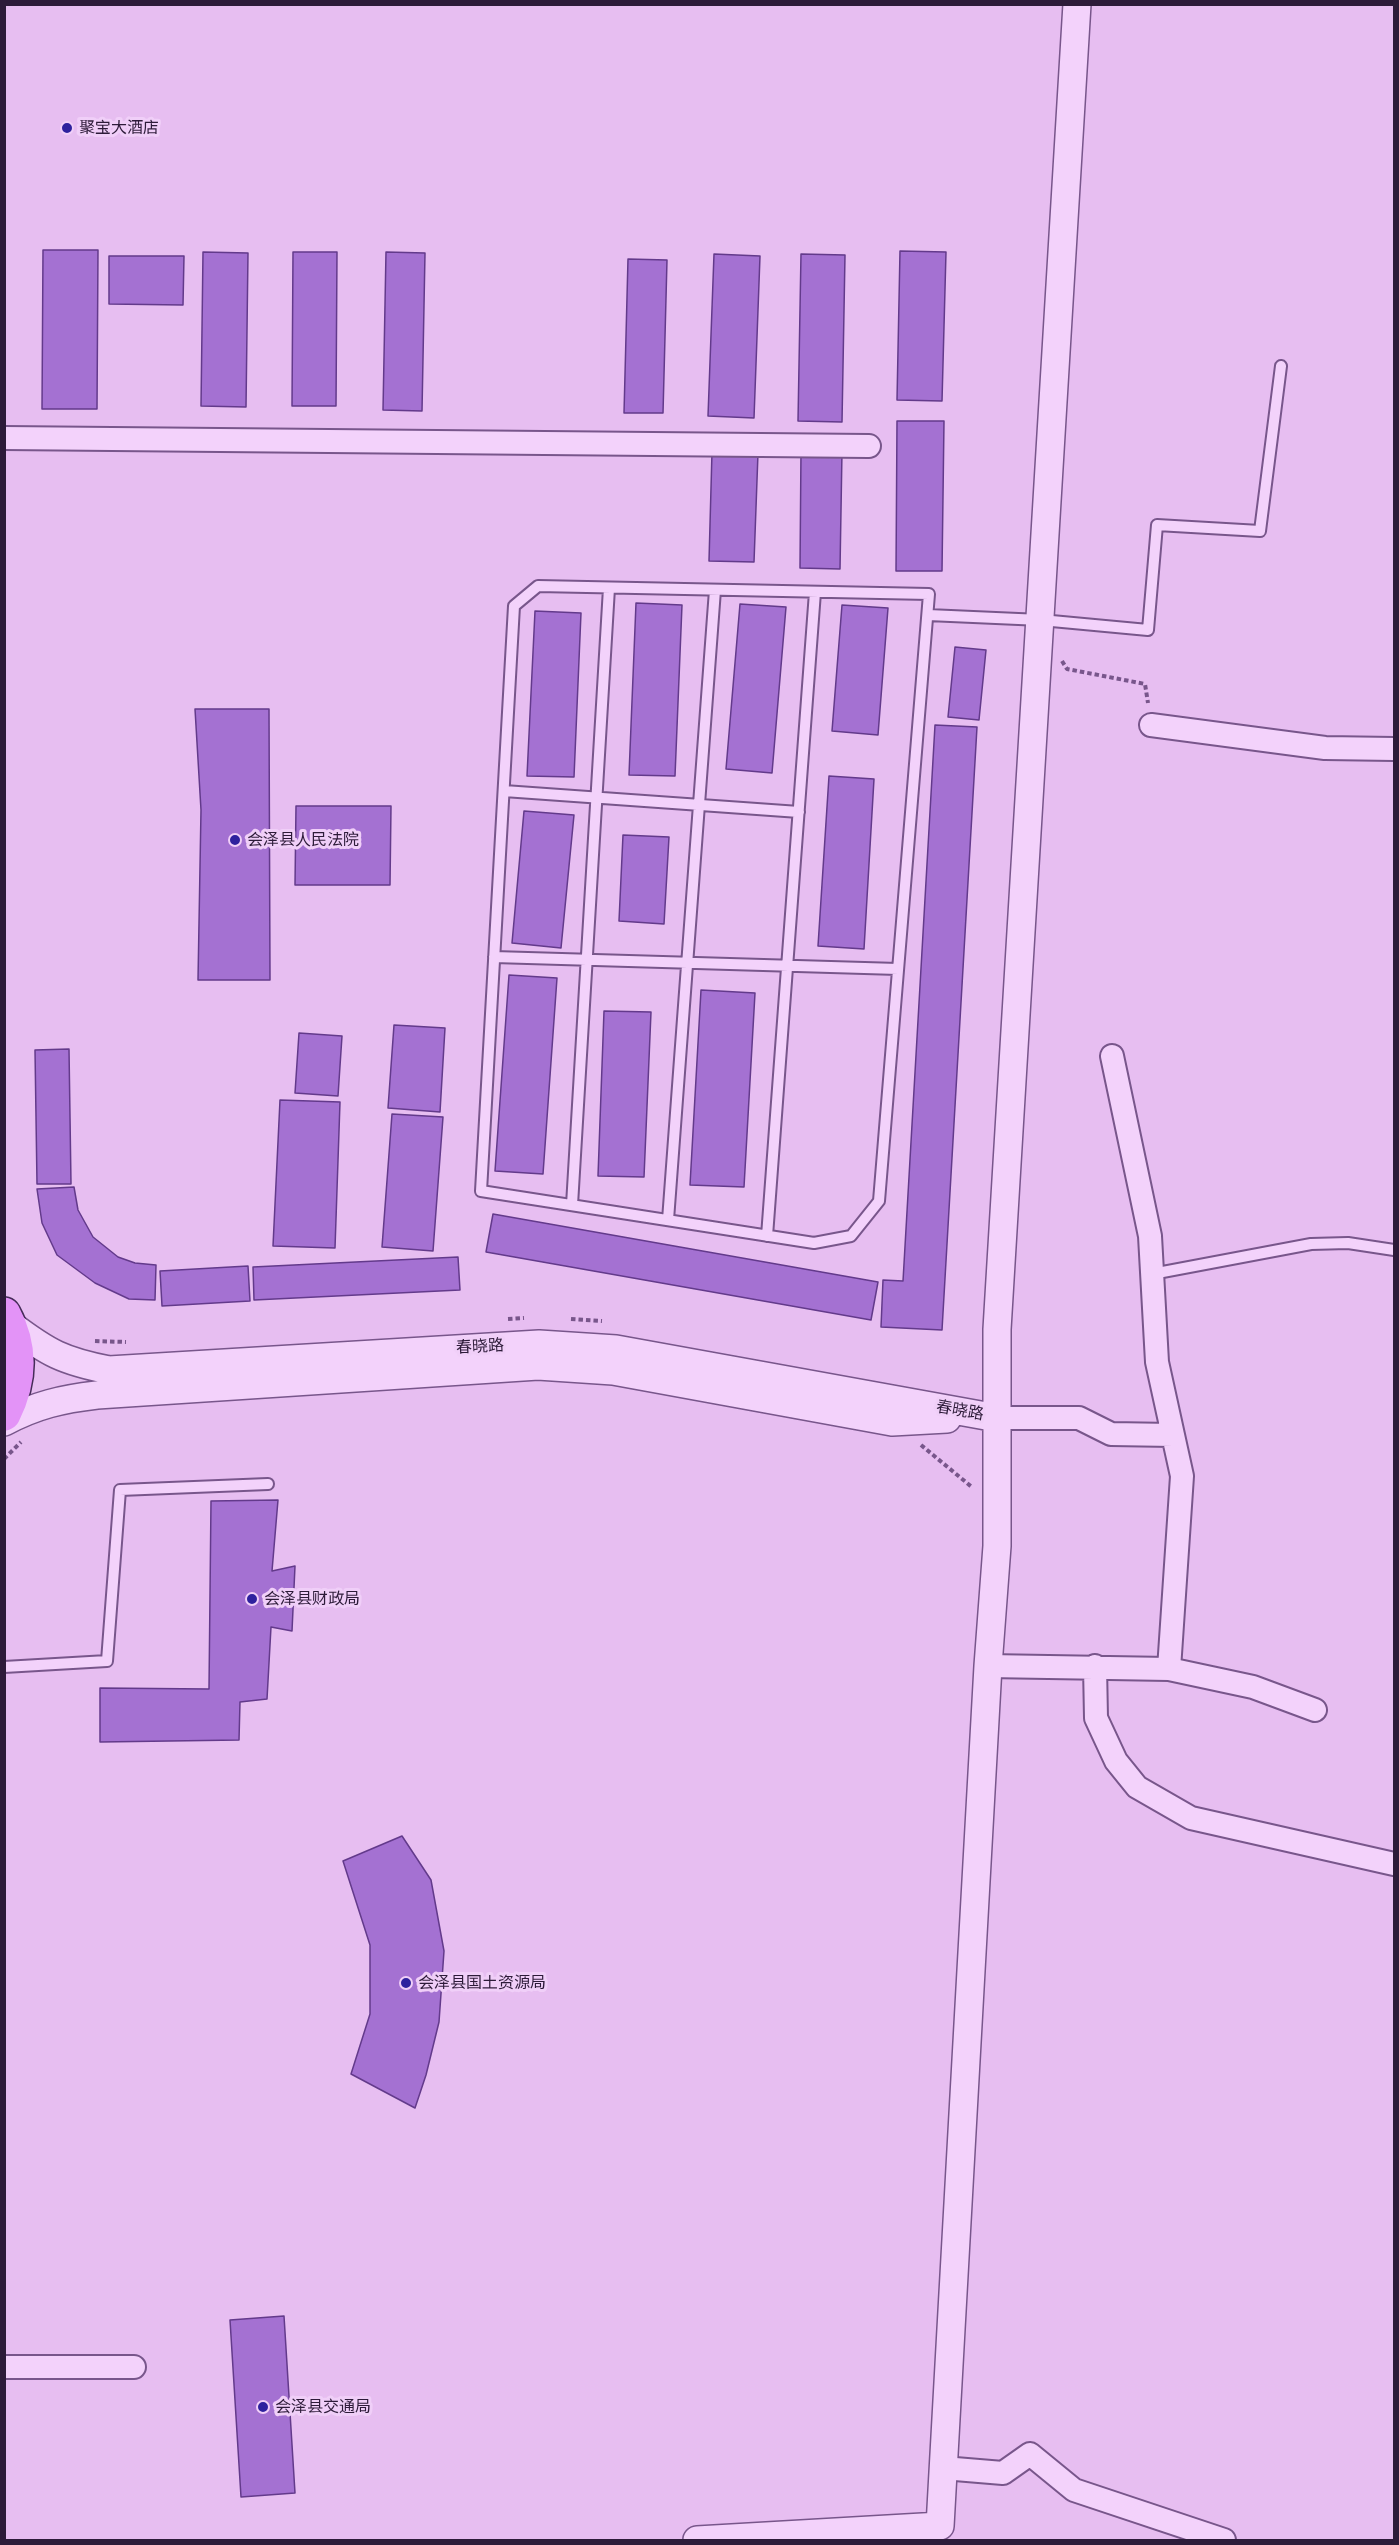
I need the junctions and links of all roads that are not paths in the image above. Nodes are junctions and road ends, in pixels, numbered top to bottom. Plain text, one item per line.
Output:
1 (1077, 4) edge
2 (1281, 366) dead end
3 (4, 438) edge
4 (870, 446) dead end
5 (609, 588) junction
6 (715, 590) junction
7 (815, 592) junction
8 (928, 615) junction
9 (1041, 620) junction
10 (1151, 725) road end
11 (1395, 749) edge
12 (504, 791) junction
13 (596, 796) junction
14 (699, 804) junction
15 (799, 812) junction
16 (494, 957) junction
17 (585, 960) junction
18 (687, 963) junction
19 (787, 966) junction
20 (898, 969) junction
21 (1112, 1056) dead end
22 (572, 1205) junction
23 (668, 1220) junction
24 (767, 1236) junction
25 (1395, 1250) edge
26 (1152, 1274) junction
27 (8, 1319) edge
28 (997, 1418) junction
29 (12, 1424) edge
30 (1173, 1435) junction
31 (268, 1484) dead end
32 (988, 1666) junction
33 (1095, 1666) junction
34 (4, 1667) edge
35 (1169, 1669) junction
36 (1315, 1710) dead end
37 (1395, 1864) edge
38 (4, 2367) edge
39 (134, 2367) dead end
40 (943, 2468) junction
41 (697, 2541) edge
42 (1224, 2541) edge

1 - 9 street
2 - 9 lane
3 - 4 street
5 - 6 lane
5 - 12 lane
5 - 13 lane
6 - 7 lane
6 - 14 lane
7 - 8 lane
7 - 15 lane
8 - 9 lane
8 - 20 lane
9 - 28 street
10 - 11 street
12 - 13 lane
12 - 16 lane
13 - 14 lane
13 - 17 lane
14 - 15 lane
14 - 18 lane
15 - 19 lane
16 - 17 lane
16 - 22 lane
17 - 18 lane
17 - 22 lane
18 - 19 lane
18 - 23 lane
19 - 20 lane
19 - 24 lane
20 - 24 lane
21 - 26 street
22 - 23 lane
23 - 24 lane
25 - 26 lane
26 - 30 street
27 - 28 street, 春晓路
27 - 29 main road
28 - 29 street, 春晓路
28 - 30 street
28 - 32 street
30 - 35 street
31 - 34 lane
32 - 33 street
32 - 40 street
33 - 35 street
33 - 37 street
35 - 36 street
38 - 39 street
40 - 41 street
40 - 42 street

